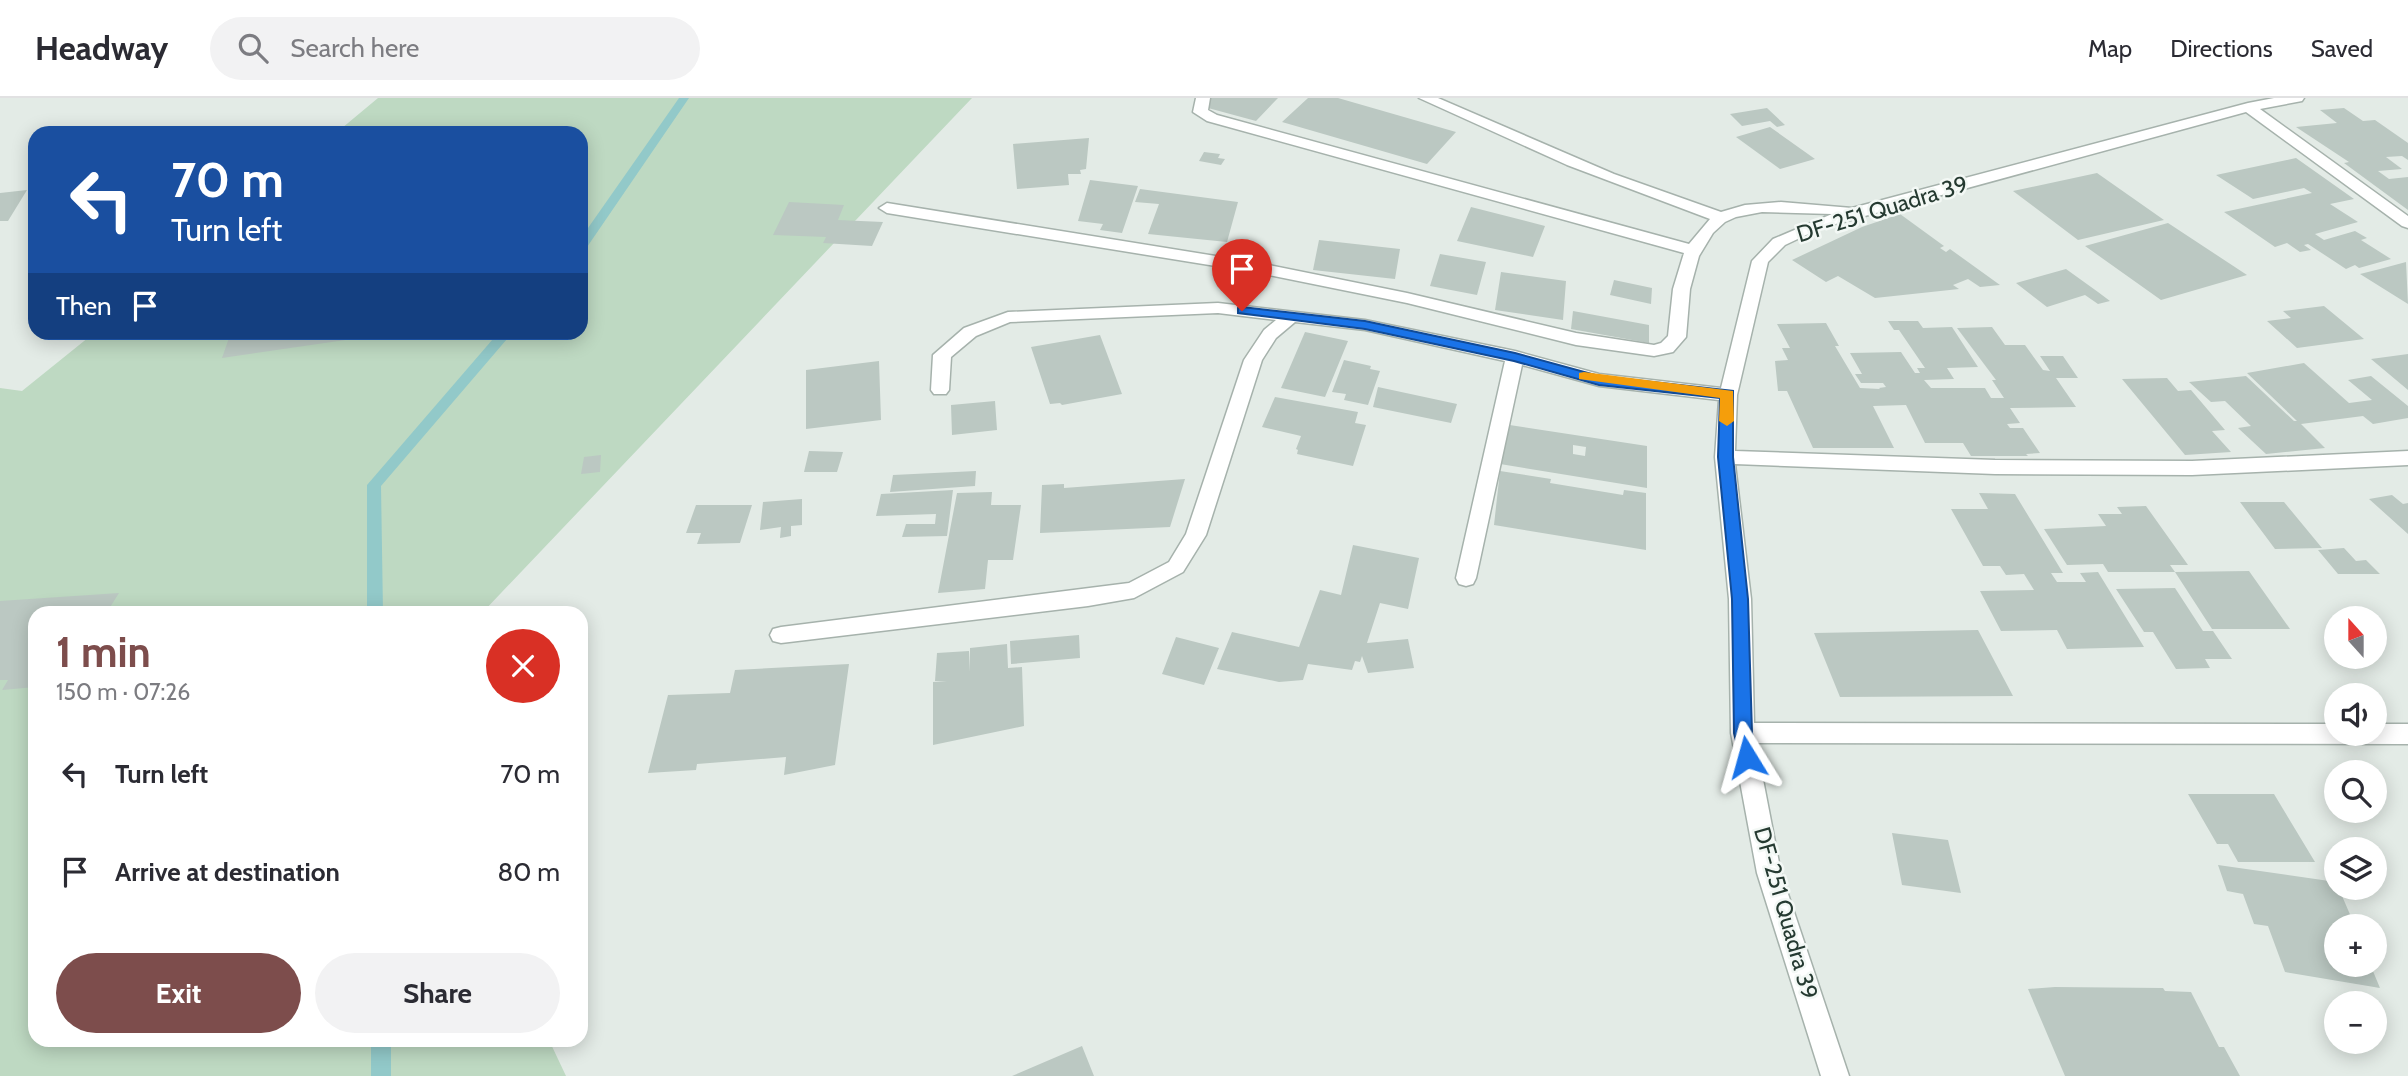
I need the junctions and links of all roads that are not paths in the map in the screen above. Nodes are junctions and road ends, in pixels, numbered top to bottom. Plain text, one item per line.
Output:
1 (1203, 98) edge
2 (1426, 98) edge
3 (2297, 98) edge
4 (2248, 107) junction
5 (887, 208) dead end
6 (1855, 212) junction
7 (1721, 217) junction
8 (2408, 223) edge
9 (1693, 250) junction
10 (1291, 316) junction
11 (1515, 357) junction
12 (940, 390) dead end
13 (1728, 395) junction
14 (1725, 457) junction
15 (2408, 458) edge
16 (1466, 578) dead end
17 (781, 635) dead end
18 (1743, 733) junction
19 (2408, 734) edge
20 (1835, 1076) edge

1 - 9 street
2 - 7 street
3 - 4 street, DF-251 Quadra 39
4 - 6 street, DF-251 Quadra 39
4 - 8 street
5 - 9 street
6 - 7 street
6 - 13 street, DF-251 Quadra 39
7 - 9 street
10 - 11 street
10 - 12 street
10 - 17 street
11 - 13 street
11 - 16 street
13 - 14 street, DF-251 Quadra 39
14 - 15 street
14 - 18 street, DF-251 Quadra 39
18 - 19 street
18 - 20 street, DF-251 Quadra 39

